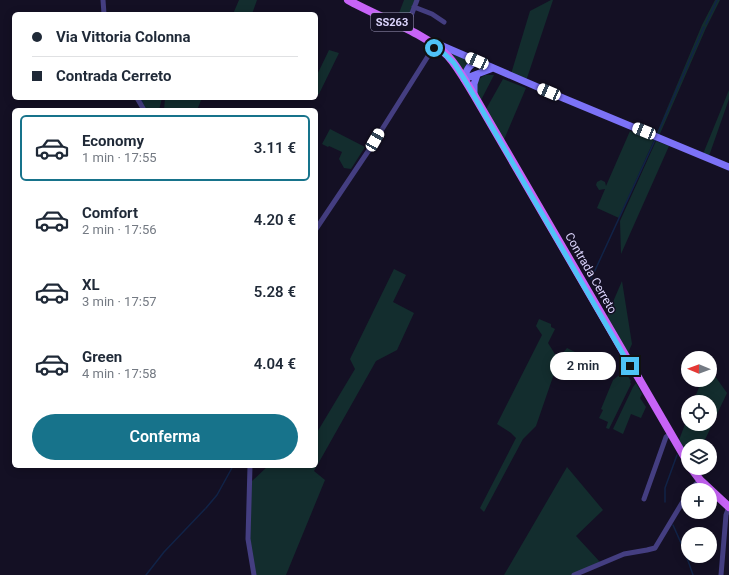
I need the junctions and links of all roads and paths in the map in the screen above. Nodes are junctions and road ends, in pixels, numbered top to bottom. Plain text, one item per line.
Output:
1 (103, 0) edge
2 (348, 0) edge
3 (417, 0) edge
4 (414, 7) junction
5 (104, 12) edge
6 (444, 22) dead end
7 (406, 29) junction
8 (435, 45) junction
9 (477, 61) junction
10 (493, 68) junction
11 (477, 74) junction
12 (464, 79) junction
13 (474, 95) junction
14 (729, 167) edge
15 (318, 226) edge
16 (670, 434) junction
17 (681, 452) edge
18 (250, 468) edge
19 (696, 475) edge
20 (700, 480) junction
21 (697, 483) edge
22 (644, 499) dead end
23 (681, 505) edge
24 (729, 507) edge
25 (254, 575) edge
26 (574, 575) edge
27 (721, 575) edge

1 - 5 street
2 - 7 main road, SS263
3 - 4 street
4 - 6 street
4 - 7 street
7 - 8 main road, SS263
8 - 9 street
8 - 12 main road, SS263
8 - 15 street
9 - 10 street
9 - 12 street
10 - 11 street
10 - 14 street
11 - 12 street
11 - 13 street
12 - 13 main road, SS263
13 - 16 main road, Contrada Cerreto / SS263
16 - 17 main road, Contrada Cerreto / SS263
16 - 22 street
18 - 25 street
19 - 20 main road
20 - 21 street
20 - 24 main road
23 - 26 street
24 - 27 street

